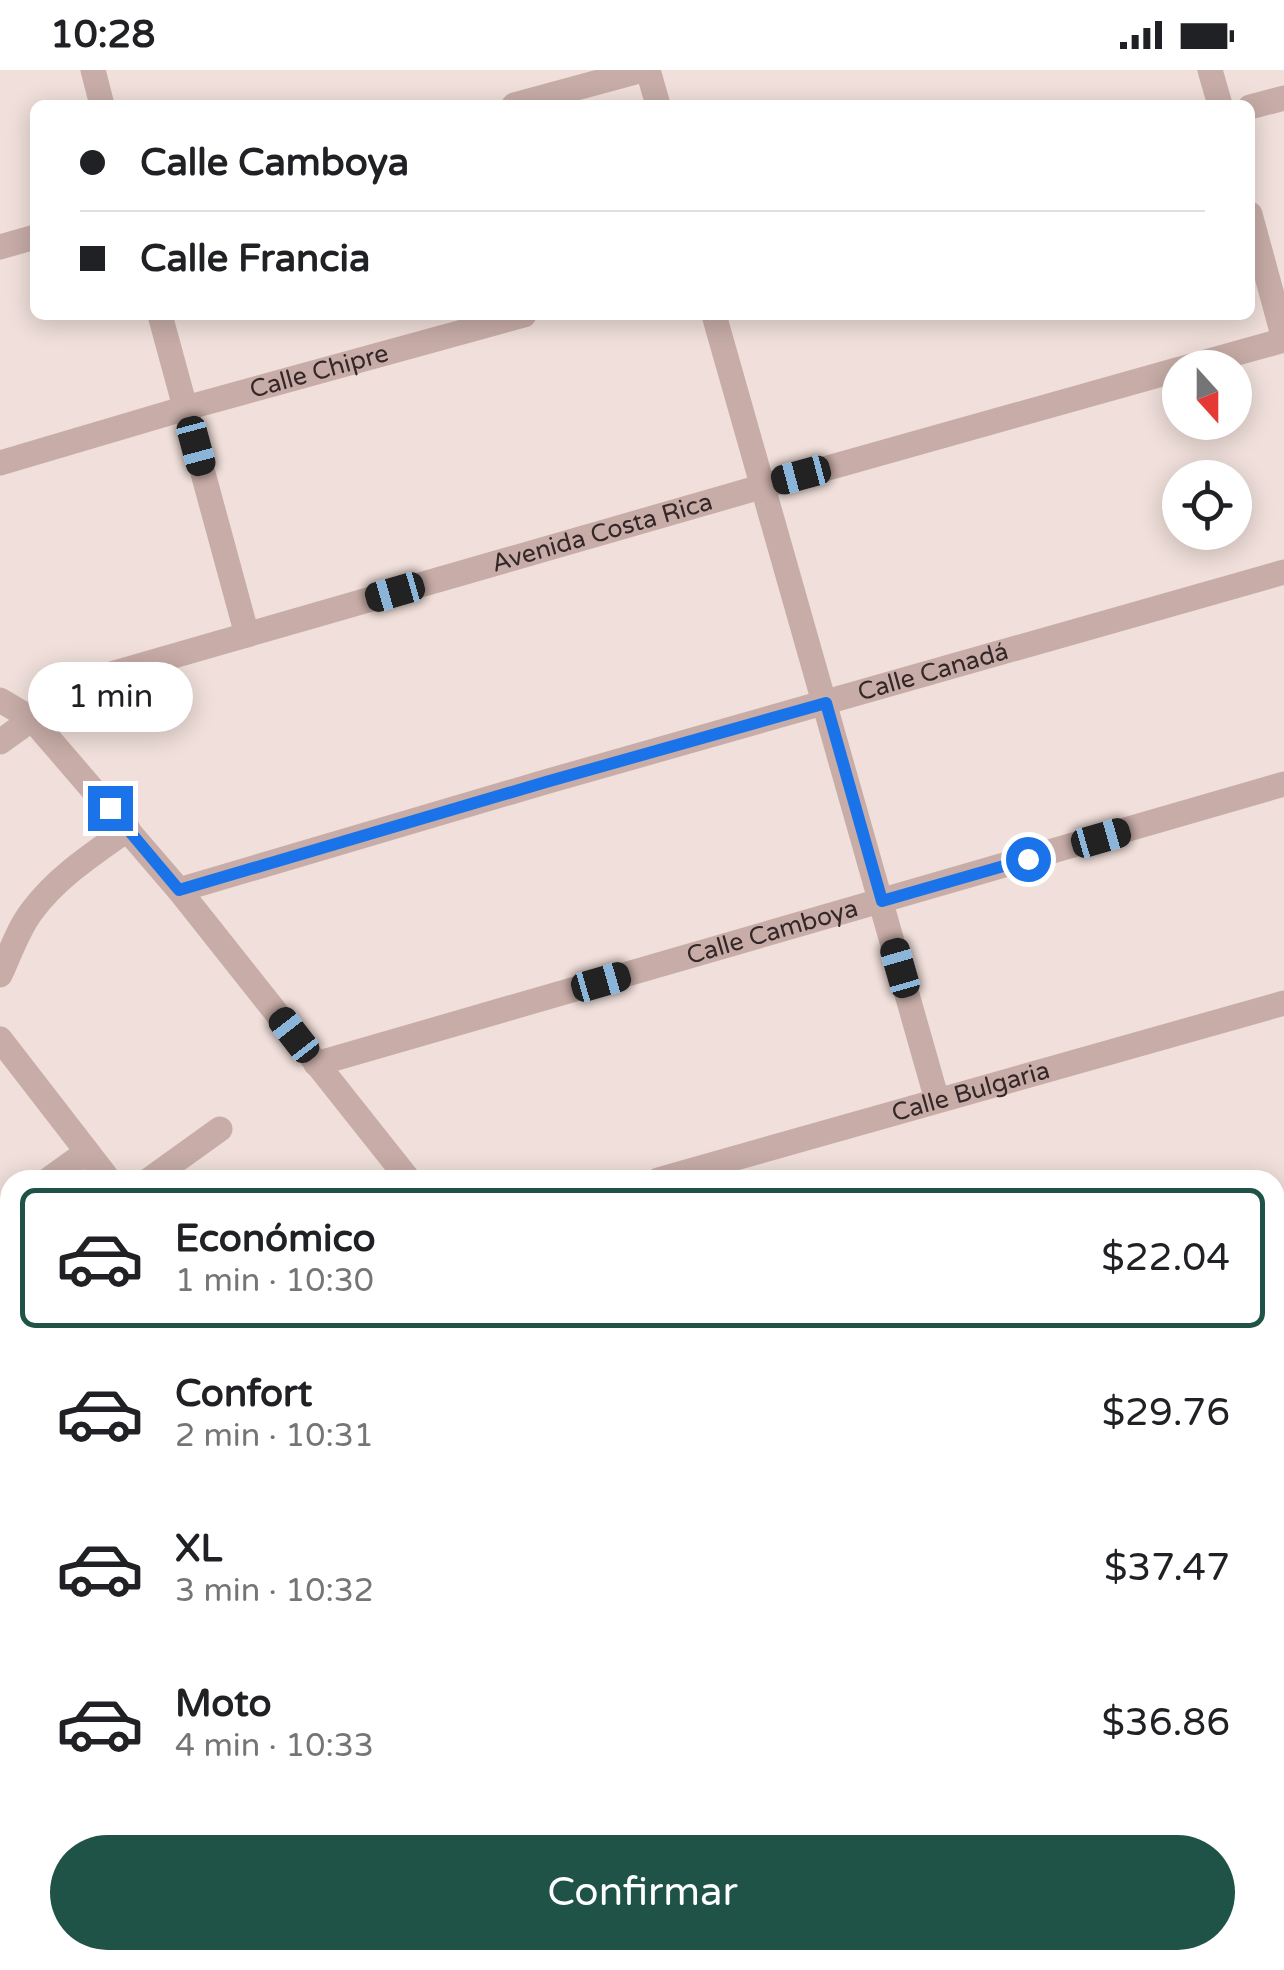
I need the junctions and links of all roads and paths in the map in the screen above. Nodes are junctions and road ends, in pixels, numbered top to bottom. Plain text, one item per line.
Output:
1 (93, 70) edge
2 (646, 70) edge
3 (1210, 70) edge
4 (1284, 98) edge
5 (101, 100) edge
6 (533, 100) edge
7 (656, 100) edge
8 (1219, 100) edge
9 (1255, 106) edge
10 (1255, 232) edge
11 (30, 238) edge
12 (0, 247) edge
13 (161, 320) edge
14 (506, 320) edge
15 (715, 320) edge
16 (1284, 339) edge
17 (1245, 350) edge
18 (1162, 374) edge
19 (186, 408) junction
20 (0, 463) edge
21 (764, 486) junction
22 (1284, 572) edge
23 (247, 635) junction
24 (0, 700) edge
25 (826, 703) junction
26 (32, 719) junction
27 (0, 742) edge
28 (1284, 784) edge
29 (128, 829) junction
30 (179, 890) junction
31 (882, 901) junction
32 (0, 975) edge
33 (1284, 1003) edge
34 (0, 1040) edge
35 (316, 1064) junction
36 (937, 1100) junction
37 (220, 1129) dead end
38 (87, 1152) junction
39 (62, 1170) edge
40 (102, 1170) edge
41 (163, 1170) edge
42 (401, 1170) edge
43 (693, 1170) edge

1 - 5 street
2 - 6 street
2 - 7 street
3 - 8 street
4 - 9 street
10 - 16 street
11 - 12 street
13 - 19 street
14 - 19 street, Calle Chipre
15 - 21 street
16 - 17 street, Avenida Costa Rica
18 - 21 street, Avenida Costa Rica
19 - 20 street, Calle Chipre
19 - 23 street
21 - 23 street, Avenida Costa Rica
21 - 25 street
22 - 25 street, Calle Canadá
23 - 26 street, Avenida Costa Rica
24 - 26 street
25 - 30 street, Calle Canadá
25 - 31 street
26 - 27 street, Avenida Costa Rica
26 - 29 street
28 - 31 street, Calle Camboya
29 - 30 street
29 - 32 street
30 - 35 street
31 - 35 street, Calle Camboya
31 - 36 street
33 - 36 street, Calle Bulgaria
34 - 38 street
35 - 42 street
36 - 43 street, Calle Bulgaria
37 - 41 street
38 - 39 street
38 - 40 street

